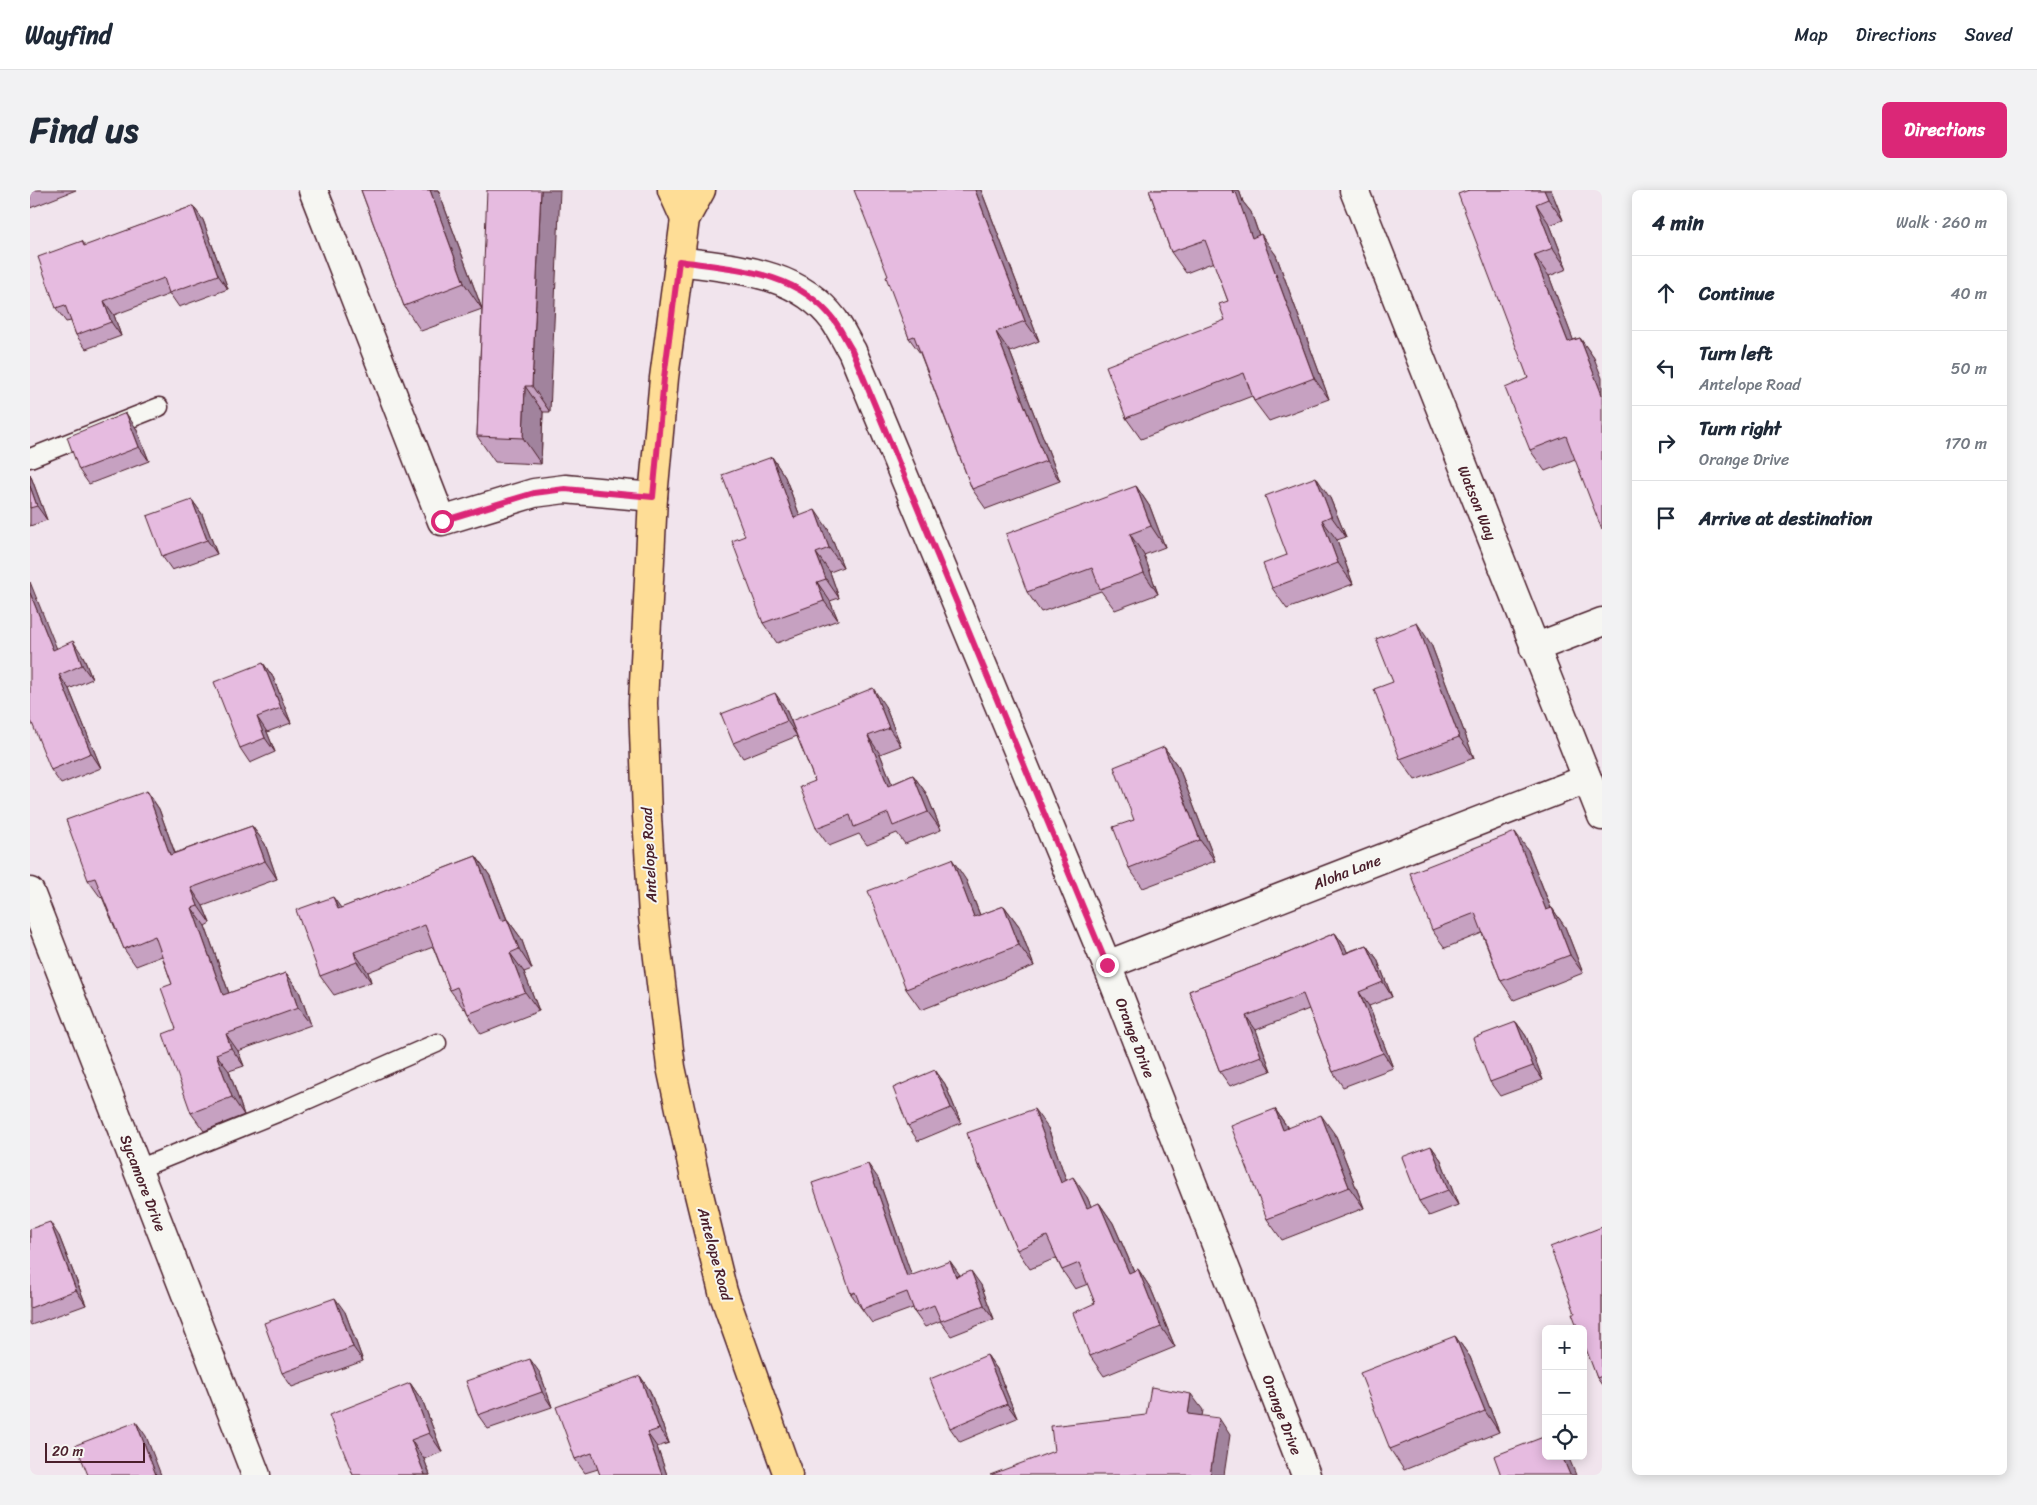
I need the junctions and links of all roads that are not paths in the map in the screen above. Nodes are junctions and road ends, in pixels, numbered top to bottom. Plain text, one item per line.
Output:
1 (313, 190) edge
2 (672, 190) edge
3 (701, 190) edge
4 (1354, 190) edge
5 (685, 219) junction
6 (679, 261) junction
7 (159, 408) dead end
8 (30, 458) edge
9 (653, 497) junction
10 (1602, 622) edge
11 (1534, 648) junction
12 (1588, 779) junction
13 (1602, 816) edge
14 (30, 892) edge
15 (1107, 965) junction
16 (437, 1043) dead end
17 (138, 1169) junction
18 (256, 1475) edge
19 (788, 1475) edge
20 (1306, 1475) edge

1 - 9 street
2 - 5 main road
3 - 5 main road, Antelope Road
4 - 11 street, Watson Way
5 - 6 main road, Antelope Road
6 - 9 main road, Antelope Road
6 - 15 street, Orange Drive
7 - 8 lane
9 - 19 main road, Antelope Road
10 - 11 street
11 - 12 street, Watson Way
12 - 13 street, Watson Way
12 - 15 street, Aloha Lane
14 - 17 street, Sycamore Drive
15 - 20 street, Orange Drive
16 - 17 lane
17 - 18 street, Sycamore Drive

